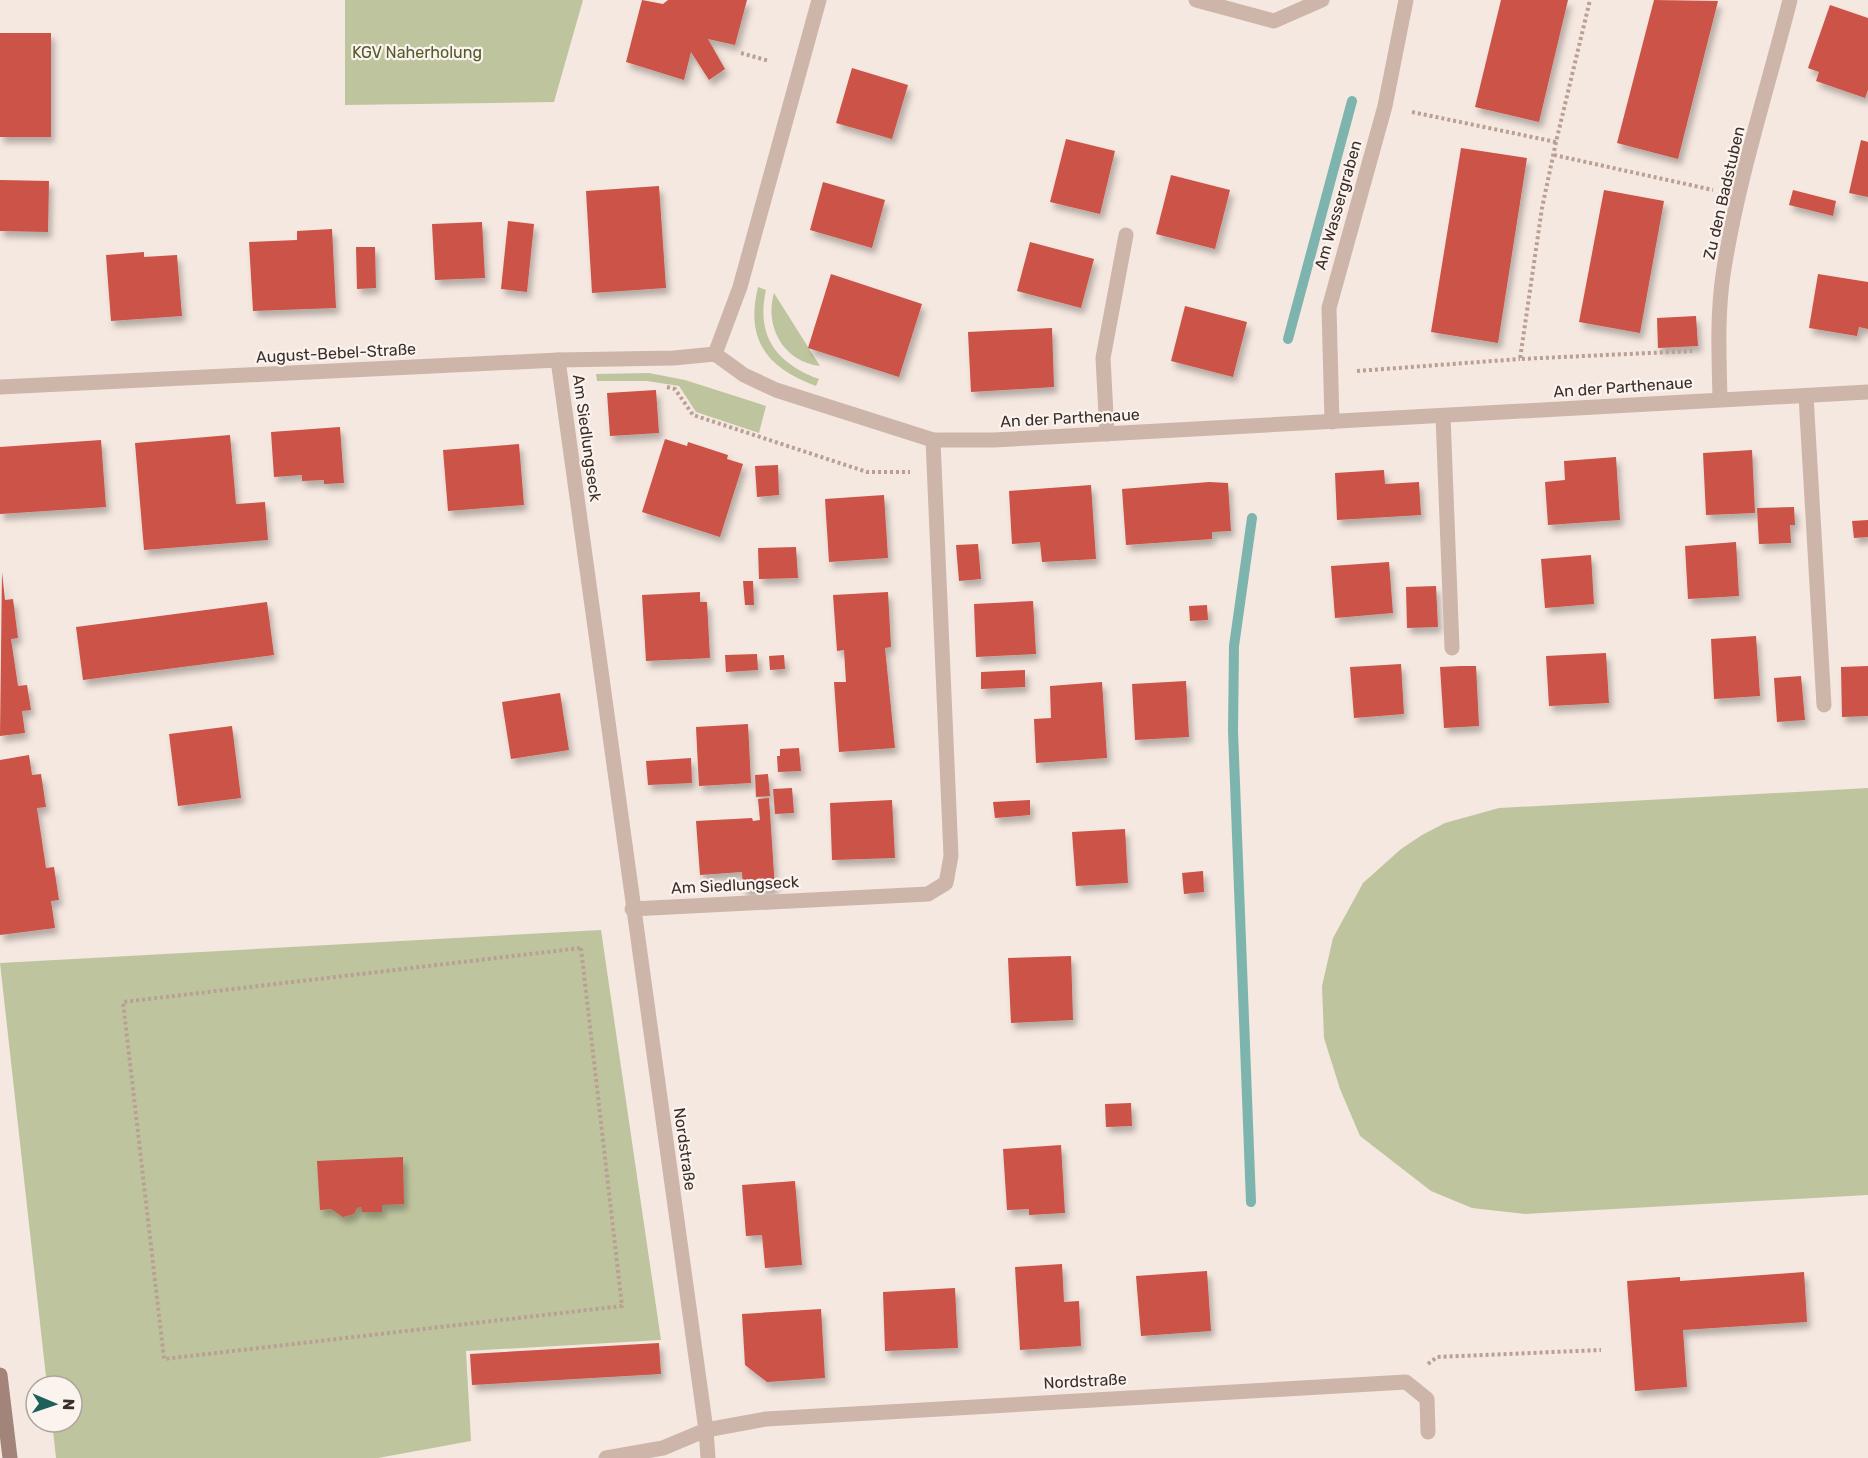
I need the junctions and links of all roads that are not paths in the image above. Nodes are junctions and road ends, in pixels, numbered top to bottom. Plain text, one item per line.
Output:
1 (819, 0) edge
2 (1196, 0) edge
3 (1322, 0) edge
4 (1406, 0) edge
5 (1790, 0) edge
6 (1126, 236) dead end
7 (716, 354) junction
8 (558, 360) junction
9 (0, 387) edge
10 (1868, 392) edge
11 (1806, 396) junction
12 (1720, 398) junction
13 (1443, 416) junction
14 (1332, 422) junction
15 (1107, 434) junction
16 (933, 440) junction
17 (1452, 648) dead end
18 (1824, 705) dead end
19 (632, 909) junction
20 (0, 1375) edge
21 (706, 1430) junction
22 (1428, 1432) dead end
23 (10, 1458) edge
24 (606, 1458) edge
25 (708, 1458) edge

1 - 7 street
2 - 3 street
4 - 14 street, Am Wassergraben
5 - 12 street, Zu den Badstuben
6 - 15 street
7 - 8 street, August-Bebel-Straße
7 - 16 street, An der Parthenaue
8 - 9 street, August-Bebel-Straße
8 - 19 street, Am Siedlungseck
10 - 11 street, An der Parthenaue
11 - 12 street, An der Parthenaue
11 - 18 street
12 - 13 street, An der Parthenaue
13 - 14 street, An der Parthenaue
13 - 17 street
14 - 15 street, An der Parthenaue
15 - 16 street, An der Parthenaue
16 - 19 street, Am Siedlungseck
19 - 21 street, Nordstraße
20 - 23 street
21 - 22 street, Nordstraße
21 - 24 street, Nordstraße
21 - 25 street, Nordstraße

